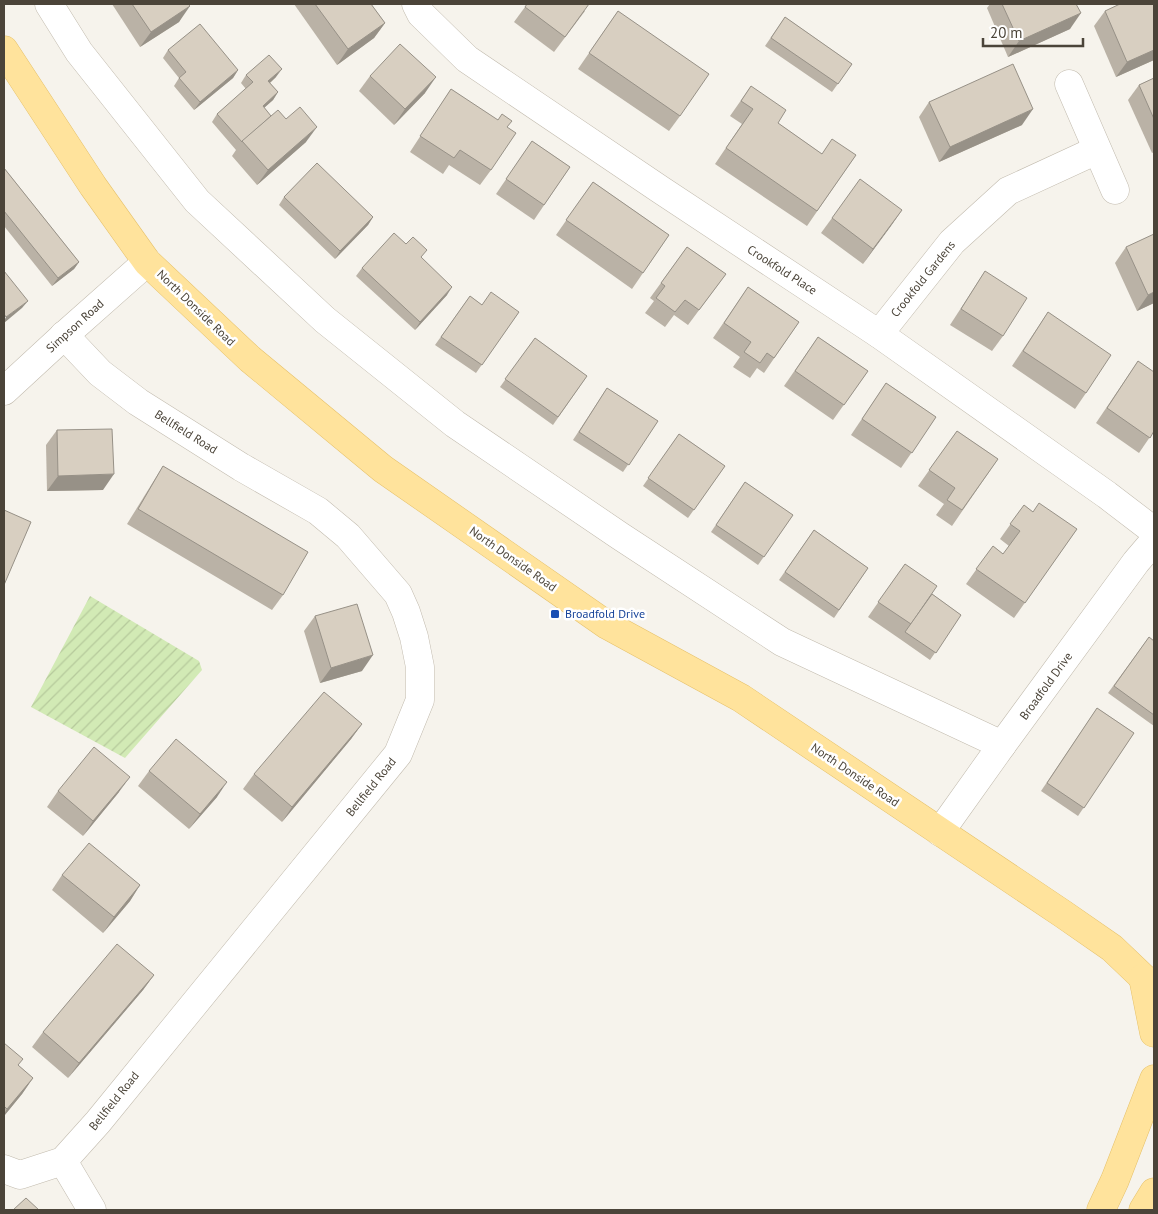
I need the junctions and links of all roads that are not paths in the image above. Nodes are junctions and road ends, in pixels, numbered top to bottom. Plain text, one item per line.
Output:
1 (49, 4) edge
2 (416, 4) edge
3 (4, 50) edge
4 (1068, 84) dead end
5 (1096, 150) junction
6 (1115, 190) dead end
7 (147, 262) junction
8 (879, 334) junction
9 (64, 335) junction
10 (4, 391) edge
11 (1154, 531) edge
12 (1154, 541) edge
13 (1002, 745) junction
14 (940, 832) junction
15 (1150, 978) edge
16 (1154, 1033) edge
17 (1154, 1079) edge
18 (64, 1161) junction
19 (4, 1169) edge
20 (1154, 1192) edge
21 (92, 1210) edge
22 (1101, 1210) edge
23 (1143, 1210) edge

1 - 13 street
2 - 8 street, Crookfold Place
3 - 7 main road, North Donside Road
4 - 5 street
5 - 6 street
5 - 8 street, Crookfold Gardens
7 - 9 street, Simpson Road
7 - 14 main road, North Donside Road
8 - 11 street, Crookfold Place
9 - 10 street, Simpson Road
9 - 18 street, Bellfield Road
12 - 13 street, Broadfold Drive
13 - 14 street, Broadfold Drive
14 - 15 main road, North Donside Road
15 - 16 main road, North Donside Road
17 - 22 main road
18 - 19 street
18 - 21 street
20 - 23 main road

